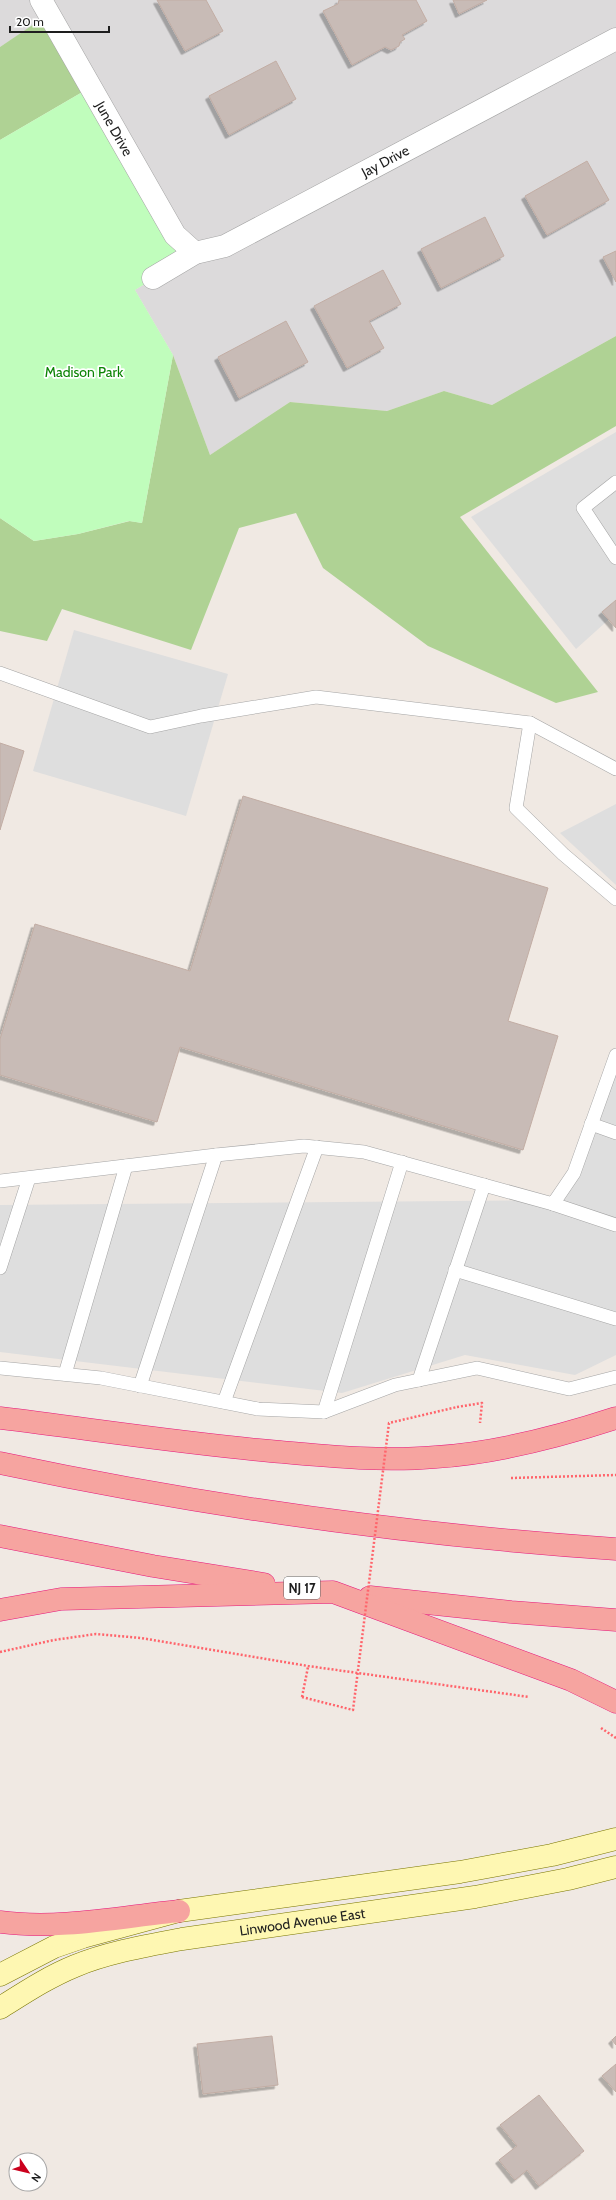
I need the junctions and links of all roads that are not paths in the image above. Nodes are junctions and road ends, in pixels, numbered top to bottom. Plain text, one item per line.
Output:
1 (41, 0) edge
2 (616, 39) edge
3 (195, 253) junction
4 (153, 278) dead end
5 (616, 482) edge
6 (616, 558) edge
7 (0, 673) edge
8 (530, 723) junction
9 (616, 769) edge
10 (616, 899) edge
11 (616, 1055) edge
12 (591, 1124) junction
13 (616, 1133) edge
14 (316, 1147) junction
15 (216, 1155) junction
16 (402, 1162) junction
17 (126, 1166) junction
18 (29, 1178) junction
19 (0, 1181) edge
20 (484, 1185) junction
21 (553, 1204) junction
22 (616, 1225) edge
23 (0, 1268) edge
24 (455, 1270) junction
25 (616, 1319) edge
26 (0, 1368) edge
27 (65, 1374) junction
28 (616, 1377) edge
29 (419, 1380) junction
30 (140, 1386) junction
31 (224, 1402) junction
32 (324, 1412) junction
33 (0, 1418) edge
34 (616, 1418) edge
35 (0, 1463) edge
36 (0, 1536) edge
37 (616, 1549) edge
38 (333, 1592) junction
39 (0, 1610) edge
40 (616, 1620) edge
41 (616, 1702) edge
42 (616, 1839) edge
43 (616, 1867) edge
44 (179, 1911) junction
45 (0, 1922) edge
46 (0, 1975) edge
47 (0, 2008) edge

1 - 3 street, June Drive
2 - 3 street, Jay Drive
3 - 4 street, Jay Drive
5 - 6 lane
7 - 8 lane
8 - 9 lane
8 - 10 lane
11 - 12 lane
12 - 13 lane
12 - 21 lane
14 - 15 lane
14 - 16 lane
14 - 31 lane
15 - 17 lane
15 - 30 lane
16 - 20 lane
16 - 32 lane
17 - 18 lane
17 - 27 lane
18 - 19 lane
18 - 23 lane
20 - 21 lane
20 - 24 lane
21 - 22 lane
24 - 25 lane
24 - 29 lane
26 - 27 lane
27 - 30 lane
28 - 29 lane
29 - 32 lane
30 - 31 lane
31 - 32 lane
33 - 34 highway
35 - 37 highway
36 - 38 highway, NJ 17
38 - 39 highway
38 - 40 highway, NJ 17
38 - 41 highway
42 - 44 main road, Linwood Avenue East
43 - 47 main road, Linwood Avenue East
44 - 45 highway
44 - 46 main road, Linwood Avenue East

